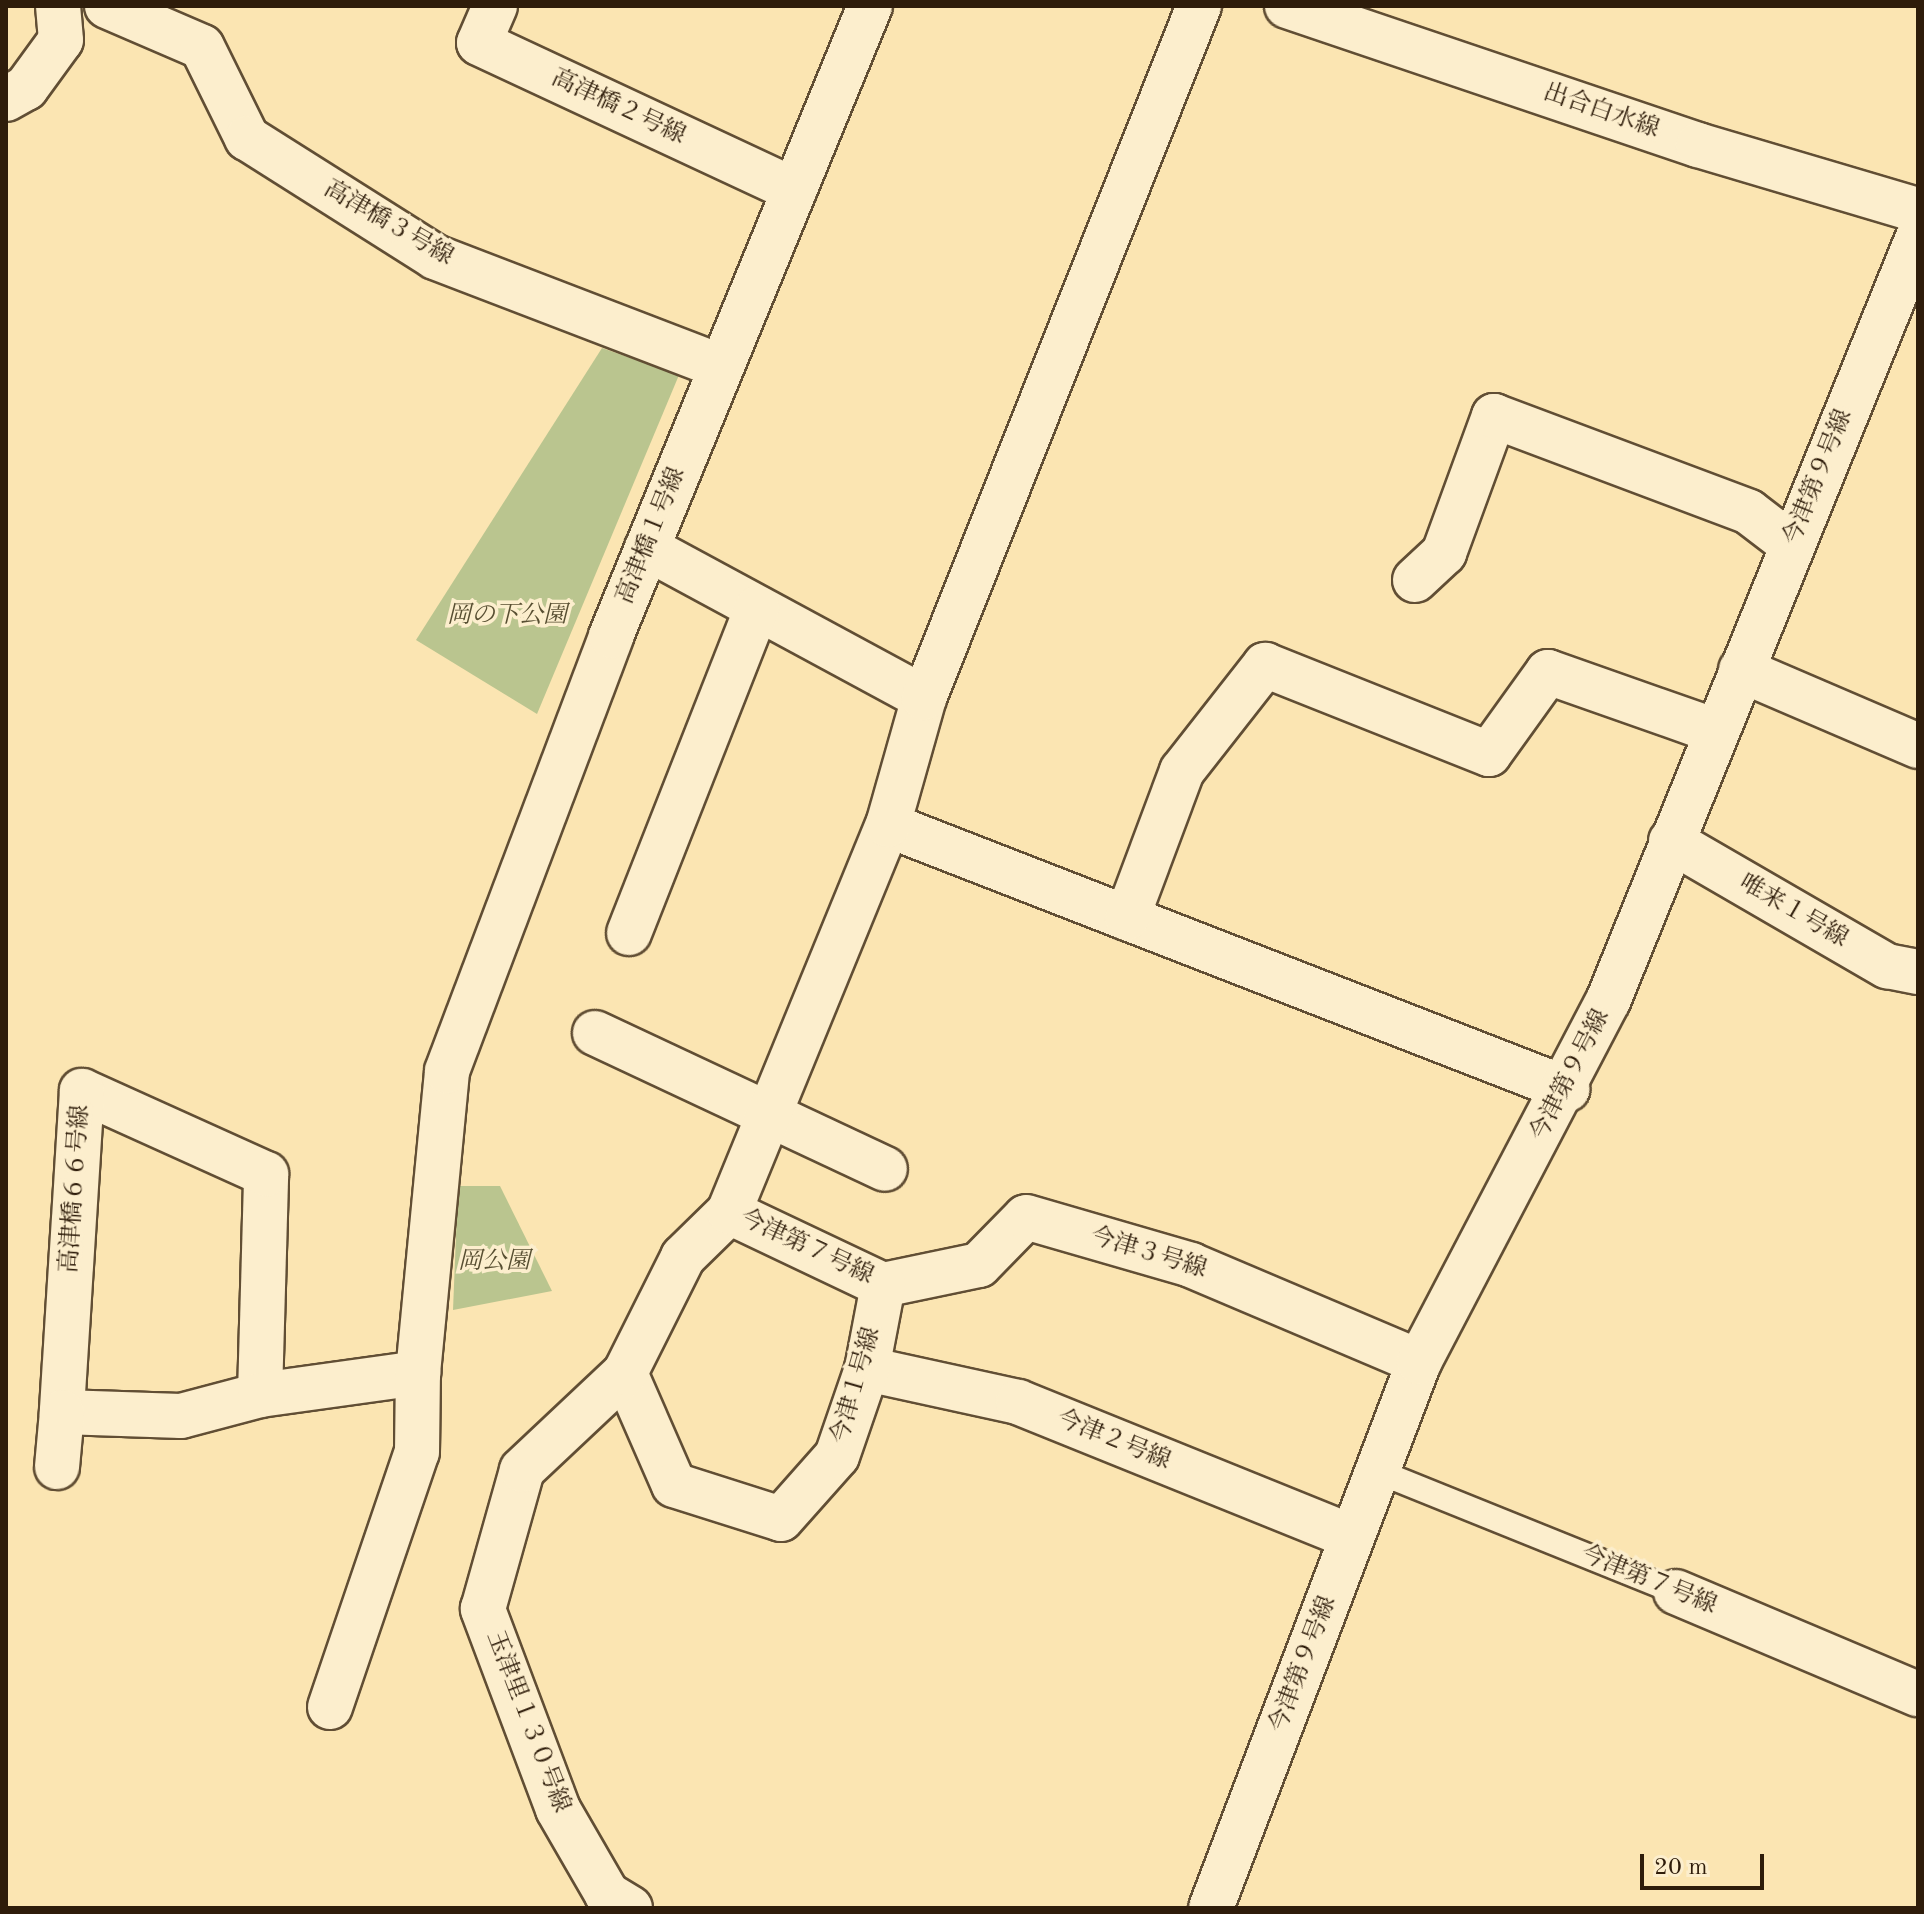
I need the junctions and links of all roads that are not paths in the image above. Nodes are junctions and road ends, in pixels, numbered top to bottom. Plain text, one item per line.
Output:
1 (58, 6) edge
2 (107, 6) edge
3 (495, 6) edge
4 (869, 6) edge
5 (1199, 6) edge
6 (1312, 10) edge
7 (6, 99) edge
8 (794, 190) junction
9 (1918, 210) edge
10 (1918, 237) edge
11 (721, 367) junction
12 (1792, 545) junction
13 (647, 548) junction
14 (1415, 580) dead end
15 (757, 608) junction
16 (1741, 670) junction
17 (924, 698) junction
18 (1716, 731) junction
19 (1918, 746) edge
20 (888, 825) junction
21 (1671, 841) junction
22 (1127, 918) junction
23 (629, 933) dead end
24 (1918, 972) edge
25 (595, 1033) dead end
26 (1567, 1089) junction
27 (768, 1120) junction
28 (885, 1169) dead end
29 (729, 1212) junction
30 (883, 1285) junction
31 (1419, 1362) junction
32 (867, 1369) junction
33 (418, 1373) junction
34 (625, 1373) junction
35 (260, 1395) junction
36 (62, 1412) junction
37 (57, 1467) dead end
38 (1377, 1471) junction
39 (1352, 1537) junction
40 (1676, 1592) joint
41 (1918, 1694) edge
42 (330, 1707) dead end
43 (630, 1908) edge
44 (1212, 1908) edge

1 - 7 street
2 - 11 street, 高津橋３号線
3 - 8 street, 高津橋２号線
4 - 8 street, 高津橋１号線
5 - 17 street
6 - 9 street, 出合白水線
8 - 11 street, 高津橋１号線
10 - 12 street, 今津第９号線
11 - 13 street, 高津橋１号線
12 - 14 street
12 - 16 street, 今津第９号線
13 - 15 street
13 - 33 street, 高津橋１号線
15 - 17 street
15 - 23 street
16 - 18 street, 今津第９号線
16 - 19 street
17 - 20 street
18 - 21 street, 今津第９号線
18 - 22 street
20 - 22 street
20 - 27 street
21 - 24 street, 唯来１号線
21 - 26 street, 今津第９号線
22 - 26 street
25 - 27 street
26 - 31 street, 今津第９号線
27 - 28 street
27 - 29 street
29 - 30 street, 今津第７号線
29 - 34 street, 玉津里１３０号線
30 - 31 street, 今津３号線
30 - 32 street, 今津１号線
31 - 38 street, 今津第９号線
32 - 34 street, 今津１号線
32 - 39 street, 今津２号線
33 - 35 street
33 - 42 street
34 - 43 street, 玉津里１３０号線
35 - 36 street
35 - 36 street, 高津橋６６号線
36 - 37 street
38 - 39 street, 今津第９号線
38 - 40 lane, 今津第７号線
39 - 44 street, 今津第９号線
40 - 41 street, 今津第７号線

